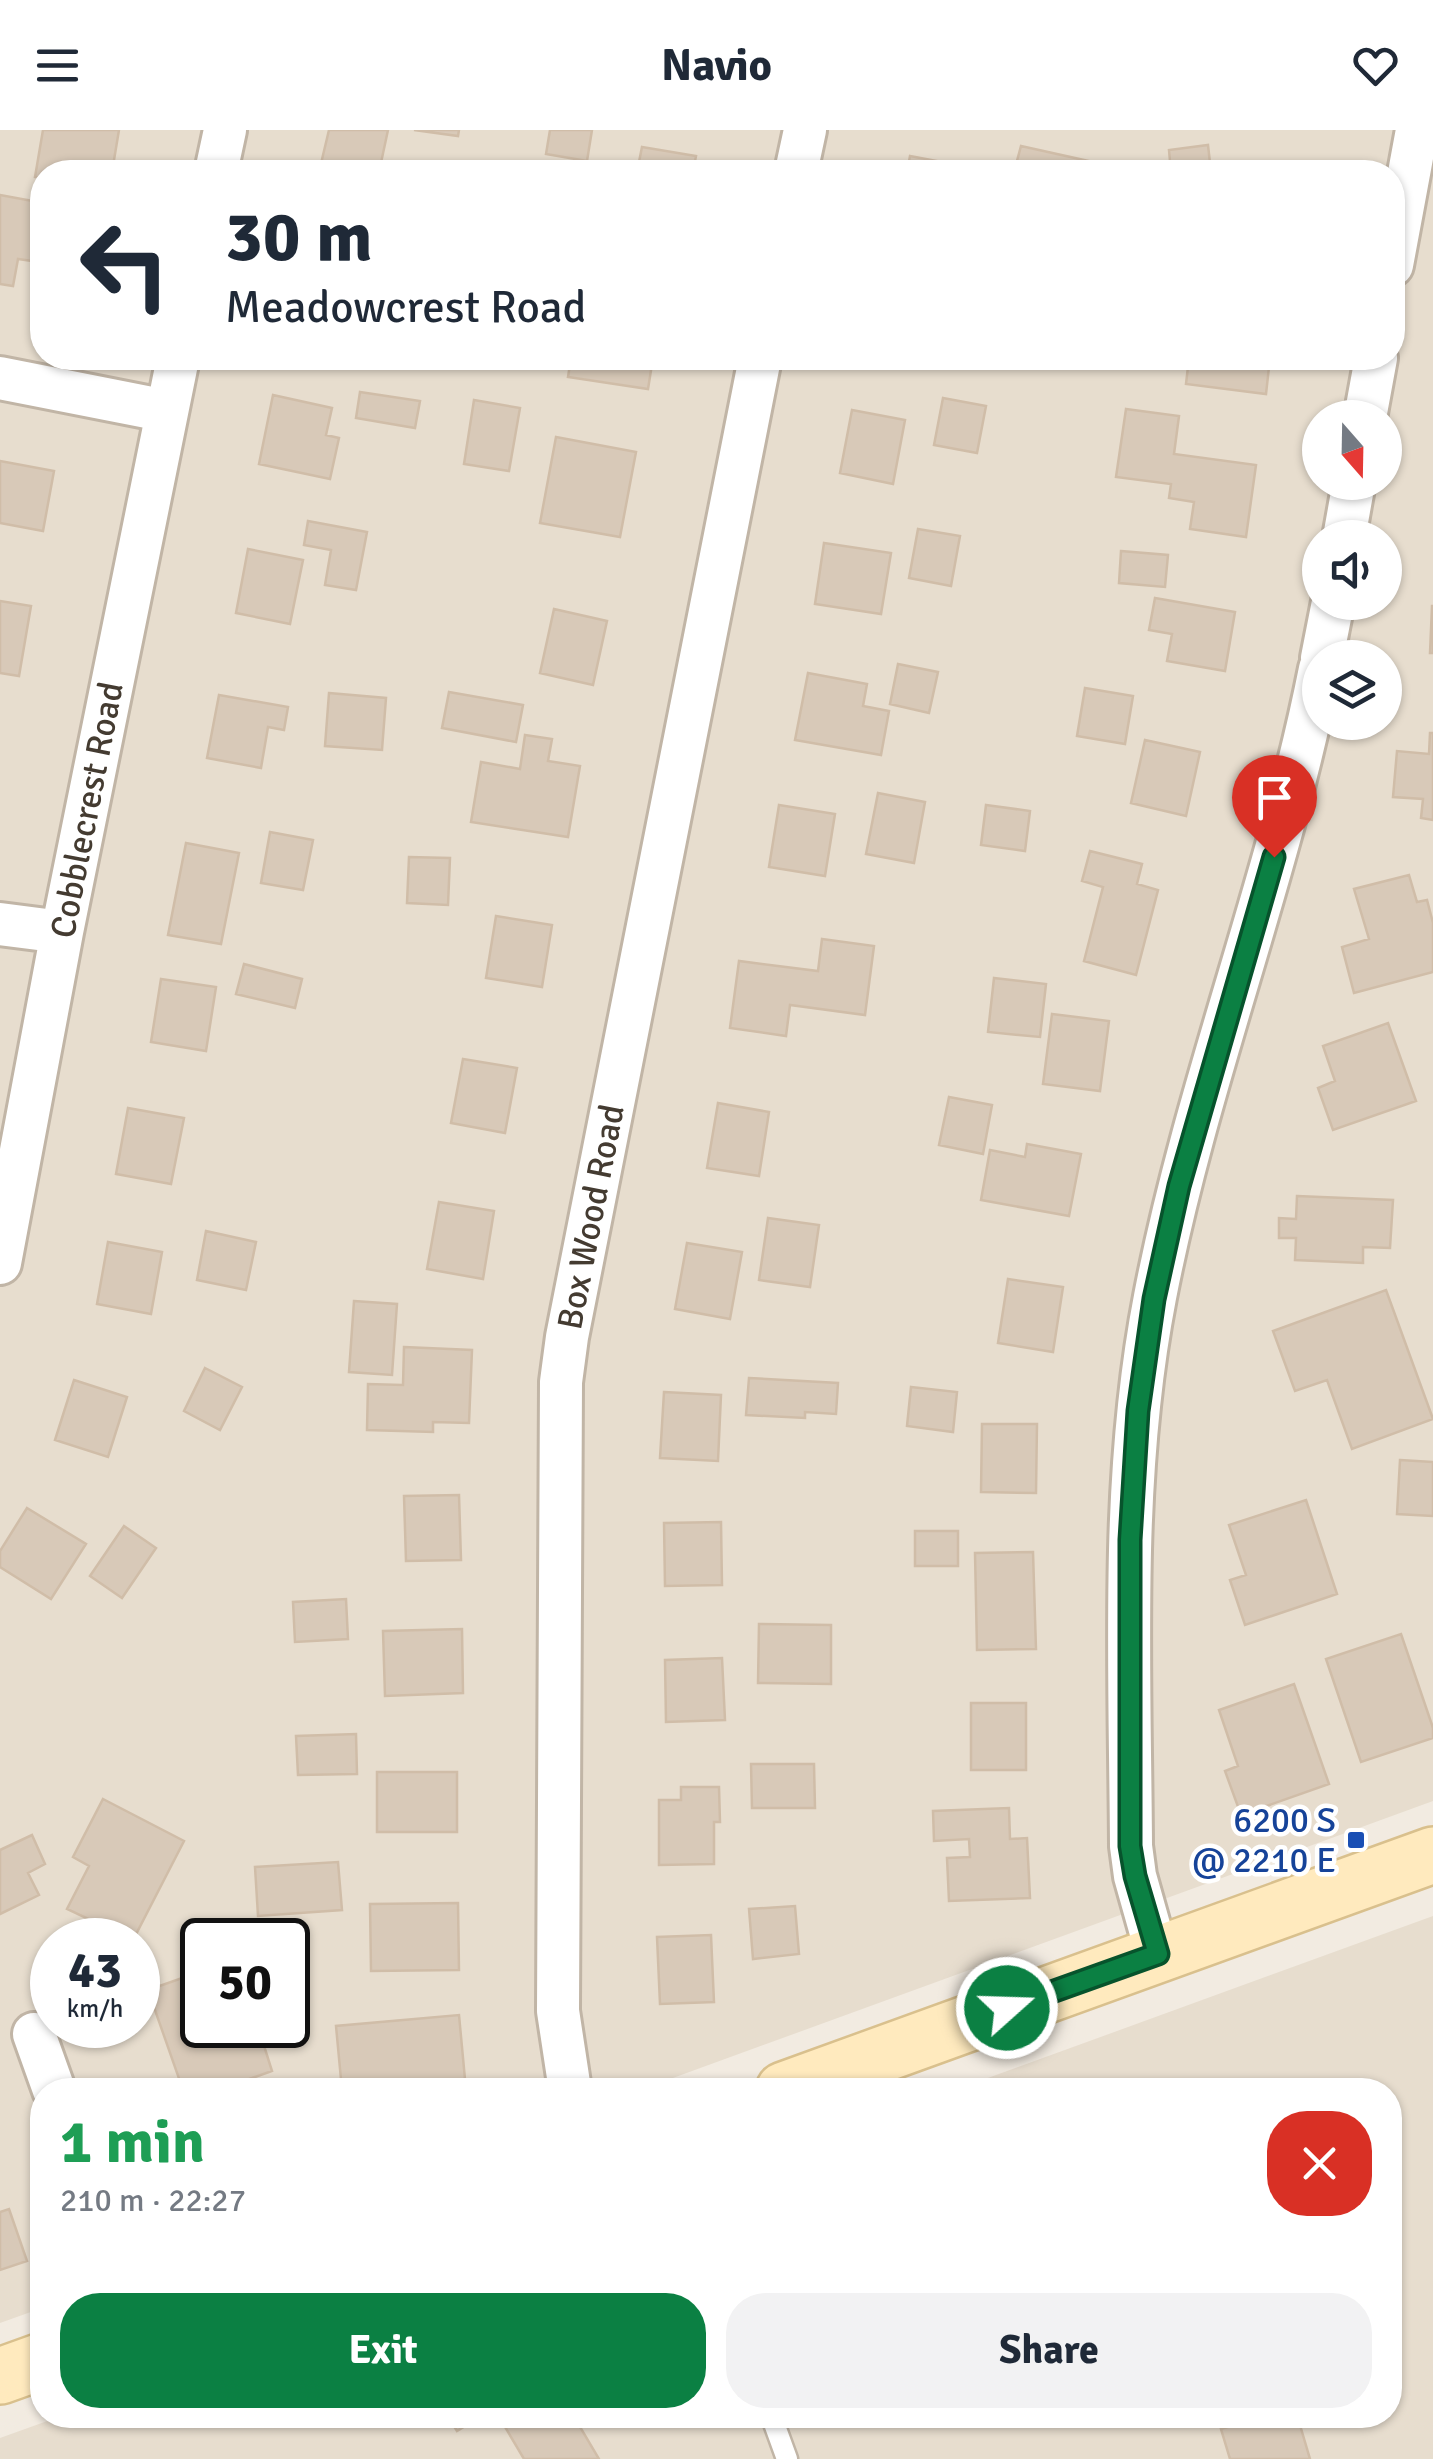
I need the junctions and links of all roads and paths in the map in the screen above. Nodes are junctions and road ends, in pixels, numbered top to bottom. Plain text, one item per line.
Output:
1 (225, 130) edge
2 (805, 130) edge
3 (1416, 130) edge
4 (219, 160) edge
5 (799, 160) edge
6 (1405, 192) edge
7 (176, 370) edge
8 (758, 370) edge
9 (1374, 370) edge
10 (0, 378) edge
11 (1369, 400) edge
12 (167, 411) junction
13 (1305, 740) edge
14 (0, 924) edge
15 (62, 932) junction
16 (0, 1263) edge
17 (1433, 1855) edge
18 (1158, 1954) junction
19 (39, 2048) edge
20 (50, 2078) edge
21 (568, 2078) edge
22 (817, 2078) edge
23 (30, 2365) edge
24 (0, 2376) edge
25 (776, 2428) edge
26 (787, 2459) edge

1 - 4 street
2 - 5 street
3 - 6 street
7 - 12 street, Cobblecrest Road
8 - 21 street, Box Wood Road
9 - 11 street
10 - 12 street
12 - 15 street, Cobblecrest Road
13 - 18 street
14 - 15 street
15 - 16 street, Cobblecrest Road
17 - 18 main road
18 - 22 main road
19 - 20 street
23 - 24 main road
25 - 26 lane

